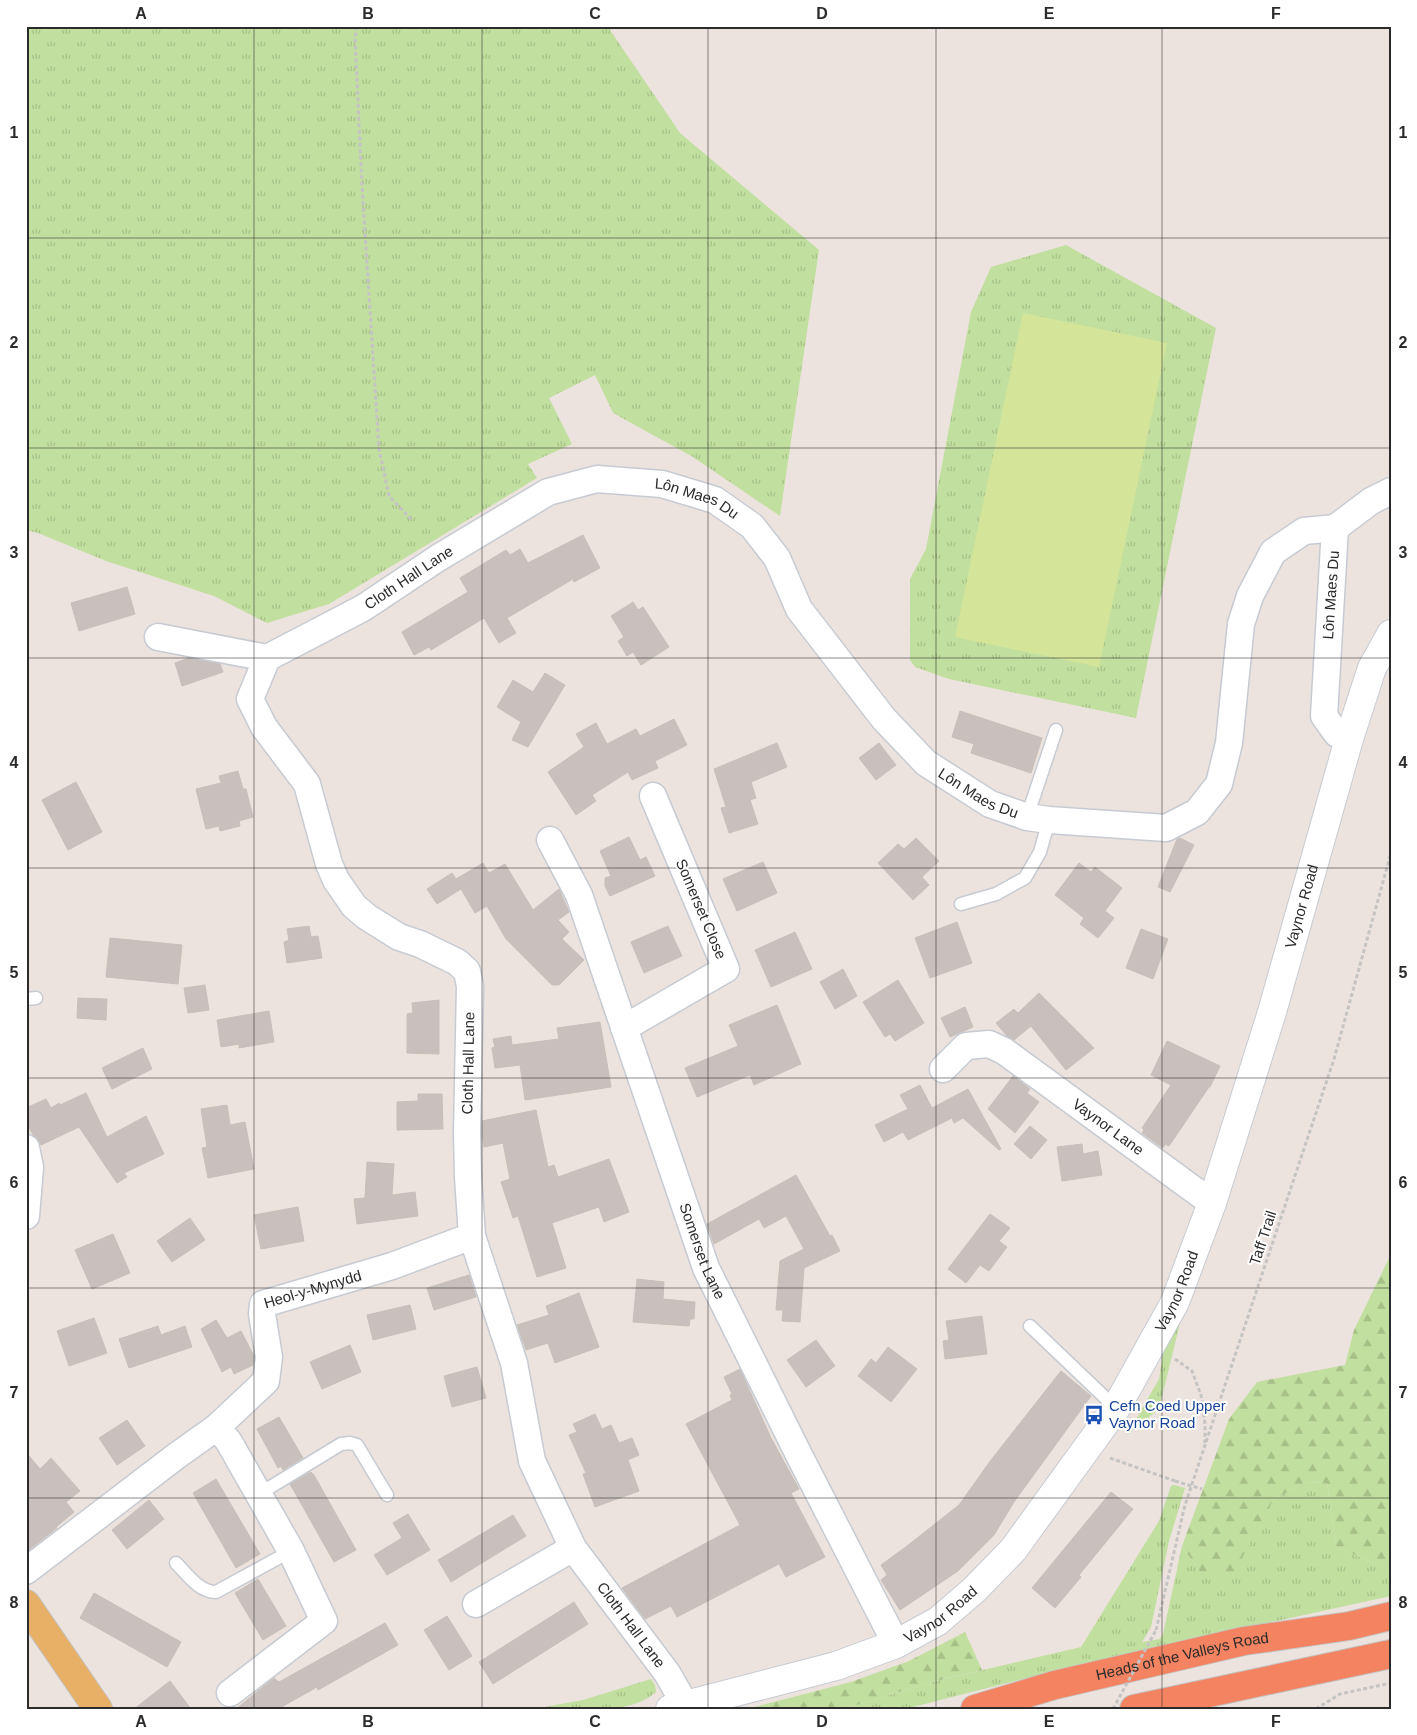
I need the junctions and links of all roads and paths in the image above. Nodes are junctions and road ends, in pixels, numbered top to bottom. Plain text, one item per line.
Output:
1 (357, 26) edge
2 (1391, 491) edge
3 (548, 492) joint
4 (411, 519) dead end
5 (1335, 528) junction
6 (1391, 634) edge
7 (158, 637) dead end
8 (267, 658) junction
9 (1056, 730) dead end
10 (1349, 739) junction
11 (653, 796) dead end
12 (1038, 818) junction
13 (550, 840) dead end
14 (1391, 853) edge
15 (961, 904) dead end
16 (624, 1028) junction
17 (943, 1069) dead end
18 (26, 1148) edge
19 (1212, 1203) junction
20 (26, 1216) edge
21 (472, 1236) junction
22 (1030, 1326) dead end
23 (1175, 1359) dead end
24 (1116, 1408) junction
25 (217, 1427) junction
26 (1205, 1448) junction
27 (1102, 1456) dead end
28 (1202, 1489) dead end
29 (259, 1494) junction
30 (387, 1495) dead end
31 (573, 1548) junction
32 (291, 1551) junction
33 (176, 1563) dead end
34 (26, 1571) edge
35 (26, 1604) edge
36 (476, 1604) dead end
37 (1391, 1616) edge
38 (896, 1644) junction
39 (1391, 1654) edge
40 (1391, 1683) edge
41 (230, 1694) dead end
42 (677, 1707) edge
43 (98, 1709) edge
44 (975, 1709) edge
45 (1113, 1709) edge
46 (1134, 1709) edge
47 (1316, 1709) edge

1 - 4 path
2 - 5 street, Lôn Maes Du
3 - 8 street, Cloth Hall Lane
3 - 12 street, Lôn Maes Du
5 - 10 street, Lôn Maes Du
5 - 12 street, Lôn Maes Du
6 - 10 street, Vaynor Road
7 - 8 street
8 - 21 street, Cloth Hall Lane
9 - 12 lane
10 - 19 street, Vaynor Road
11 - 16 street, Somerset Close
12 - 15 lane
13 - 16 street, Somerset Lane
14 - 26 path, Taff Trail
16 - 38 street, Somerset Lane
17 - 19 street, Vaynor Lane
18 - 20 street
19 - 24 street, Vaynor Road
21 - 25 street, Heol-y-Mynydd
21 - 31 street, Cloth Hall Lane
22 - 24 lane
23 - 26 path
24 - 38 street, Vaynor Road
25 - 29 street
25 - 34 street, Heol-y-Mynydd
26 - 45 path, Taff Trail, bridge
27 - 28 path, bridge
29 - 30 lane
29 - 32 street
31 - 36 street
31 - 42 street, Cloth Hall Lane
32 - 33 lane
32 - 41 street
35 - 43 main road
37 - 44 highway, Heads of the Valleys Road
38 - 42 street, Vaynor Road
39 - 46 highway
40 - 47 path

